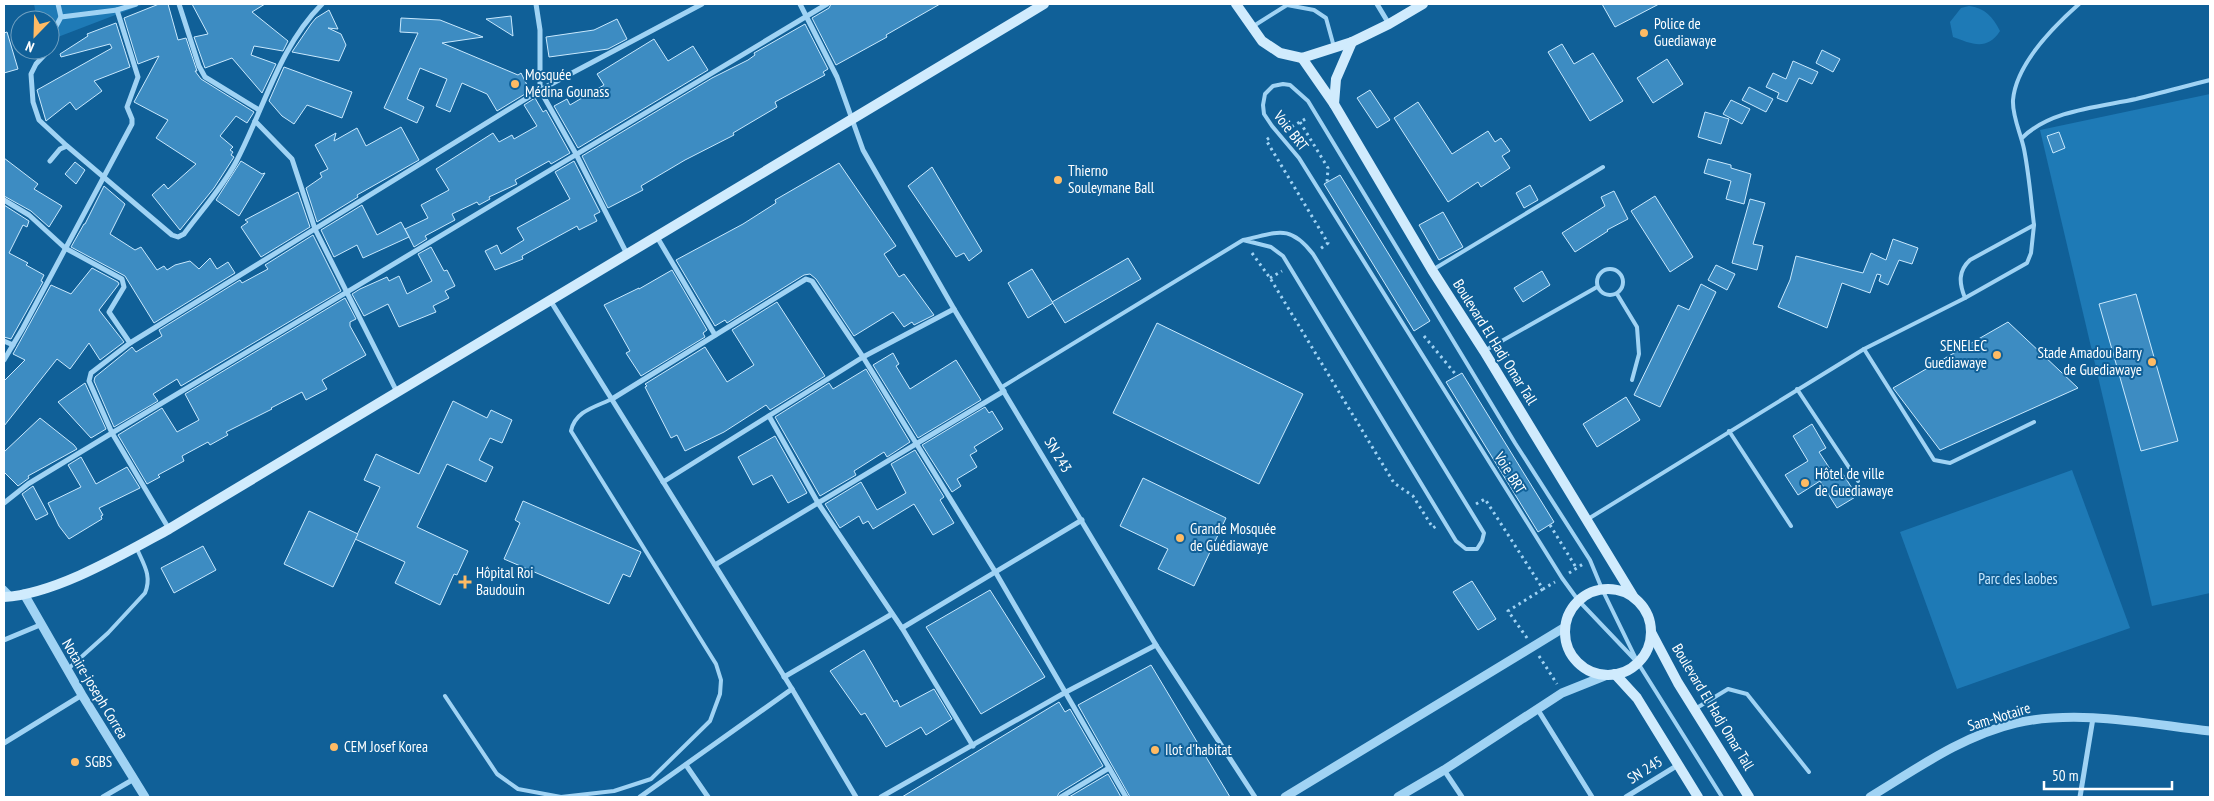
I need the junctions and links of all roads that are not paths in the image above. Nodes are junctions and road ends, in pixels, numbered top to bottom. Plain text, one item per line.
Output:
1 (58, 4) edge
2 (136, 4) edge
3 (180, 4) edge
4 (322, 4) edge
5 (536, 4) edge
6 (702, 4) edge
7 (800, 4) edge
8 (827, 4) edge
9 (1044, 4) edge
10 (1236, 4) edge
11 (1377, 4) edge
12 (1423, 4) edge
13 (2079, 4) edge
14 (117, 10) junction
15 (806, 16) junction
16 (61, 17) joint
17 (1389, 24) junction
18 (1252, 28) junction
19 (1352, 42) junction
20 (1334, 49) junction
21 (1302, 58) junction
22 (39, 60) edge
23 (2210, 80) edge
24 (540, 90) junction
25 (1334, 104) junction
26 (259, 110) junction
27 (852, 119) junction
28 (255, 121) junction
29 (2022, 138) junction
30 (67, 146) junction
31 (576, 154) junction
32 (50, 161) dead end
33 (1603, 167) dead end
34 (103, 175) junction
35 (4, 200) edge
36 (2034, 225) junction
37 (315, 229) junction
38 (658, 237) junction
39 (1243, 240) junction
40 (65, 248) junction
41 (627, 255) junction
42 (1432, 270) junction
43 (1597, 286) junction
44 (346, 292) junction
45 (1617, 294) junction
46 (1965, 298) junction
47 (550, 299) junction
48 (954, 309) junction
49 (715, 334) junction
50 (4, 341) edge
51 (130, 343) junction
52 (13, 345) junction
53 (1864, 349) junction
54 (1484, 351) junction
55 (863, 358) junction
56 (4, 360) edge
57 (1632, 380) dead end
58 (1003, 389) junction
59 (1798, 389) junction
60 (397, 392) junction
61 (612, 399) junction
62 (769, 416) junction
63 (2034, 422) dead end
64 (1729, 431) junction
65 (112, 433) junction
66 (916, 443) junction
67 (1858, 481) dead end
68 (663, 482) junction
69 (4, 503) edge
70 (818, 503) junction
71 (1082, 520) junction
72 (1586, 520) junction
73 (1792, 526) dead end
74 (169, 529) junction
75 (136, 547) junction
76 (715, 565) junction
77 (996, 573) junction
78 (4, 588) edge
79 (1602, 589) junction
80 (24, 594) junction
81 (1633, 596) junction
82 (8, 597) edge
83 (1578, 600) junction
84 (892, 614) junction
85 (40, 625) junction
86 (1565, 627) junction
87 (902, 628) junction
88 (1651, 632) junction
89 (4, 640) edge
90 (1156, 646) junction
91 (1638, 663) junction
92 (67, 670) junction
93 (1611, 674) junction
94 (784, 677) junction
95 (792, 689) junction
96 (1066, 692) junction
97 (82, 695) junction
98 (445, 696) dead end
99 (1695, 709) junction
100 (1538, 710) junction
101 (2093, 718) junction
102 (2210, 731) edge
103 (4, 743) edge
104 (973, 746) junction
105 (686, 765) junction
106 (1678, 765) junction
107 (1109, 768) junction
108 (1444, 770) junction
109 (1809, 772) dead end
110 (134, 779) junction
111 (103, 797) edge
112 (145, 797) edge
113 (640, 797) edge
114 (708, 797) edge
115 (856, 797) edge
116 (881, 797) edge
117 (1061, 797) edge
118 (1126, 797) edge
119 (1255, 797) edge
120 (1285, 797) edge
121 (1398, 797) edge
122 (1462, 797) edge
123 (1592, 797) edge
124 (1626, 797) edge
125 (1698, 797) edge
126 (1722, 797) edge
127 (1749, 797) edge
128 (1870, 797) edge
129 (2080, 797) edge

1 - 16 street
2 - 14 street
3 - 26 street
4 - 26 street
5 - 24 street
6 - 24 street
7 - 15 street, SN 243
8 - 15 street
9 - 27 main road
10 - 18 main road
11 - 17 street
12 - 17 main road
13 - 29 lane
14 - 16 street
14 - 34 street
15 - 27 street, SN 243
15 - 31 street
17 - 19 main road
18 - 20 lane
18 - 21 main road
19 - 20 main road
19 - 25 main road
20 - 21 main road
21 - 25 main road, Boulevard El Hadj Omar Tall
22 - 30 street
23 - 29 lane
24 - 31 street
24 - 37 street
25 - 42 main road, Boulevard El Hadj Omar Tall
26 - 28 street
27 - 38 main road
27 - 48 street, SN 243
28 - 34 street
28 - 37 street
29 - 36 lane
30 - 32 street
30 - 34 street
31 - 41 street
31 - 44 street
33 - 42 lane
34 - 40 street
35 - 40 street
36 - 46 lane
36 - 46 lane
37 - 44 street
37 - 51 street
38 - 41 main road
38 - 49 street
39 - 39 lane
39 - 58 lane
40 - 51 street
40 - 52 street
41 - 47 main road
42 - 54 main road, Boulevard El Hadj Omar Tall
43 - 45 lane
43 - 45 lane
43 - 54 lane
44 - 60 street
44 - 65 street
45 - 57 lane
46 - 53 lane
47 - 60 main road
47 - 61 street
48 - 55 street
48 - 58 street, SN 243
49 - 55 street
49 - 61 street
50 - 52 street
51 - 65 street
52 - 56 street
53 - 59 lane
53 - 63 lane
54 - 72 main road, Boulevard El Hadj Omar Tall
55 - 62 street
55 - 66 street
58 - 66 street
58 - 71 street, SN 243
59 - 64 lane
59 - 67 lane
60 - 74 main road
61 - 68 street
61 - 98 lane
62 - 68 street
62 - 70 street
64 - 72 lane
64 - 73 lane
65 - 69 street
65 - 74 street
66 - 70 street
66 - 77 street
68 - 76 street
70 - 76 street
70 - 84 street
71 - 77 street
71 - 90 street, SN 243
72 - 81 main road, Boulevard El Hadj Omar Tall
74 - 75 main road
75 - 80 main road
75 - 92 lane
76 - 94 street
77 - 87 street
77 - 96 street
78 - 82 street
79 - 81 main road
79 - 83 main road
79 - 83 lane, Voie BRT
79 - 91 lane, Voie BRT
80 - 82 main road
80 - 85 street, Notaire-joseph Correa
81 - 88 main road, Boulevard El Hadj Omar Tall
83 - 86 main road
83 - 91 lane, Voie BRT
84 - 87 street
84 - 94 street
85 - 89 street
85 - 92 street, Notaire-joseph Correa
86 - 93 main road
86 - 120 street
87 - 104 street
88 - 91 main road, Boulevard El Hadj Omar Tall
88 - 99 main road, Boulevard El Hadj Omar Tall
90 - 96 street
90 - 119 street, SN 243
91 - 93 main road
91 - 126 lane, Voie BRT
92 - 97 street, Notaire-joseph Correa
93 - 100 street
93 - 106 main road
94 - 95 street
95 - 105 street
95 - 115 street
96 - 104 street
96 - 107 street
97 - 103 street
97 - 110 street, Notaire-joseph Correa
99 - 109 lane
99 - 127 main road, Boulevard El Hadj Omar Tall
100 - 108 street
100 - 123 street
101 - 102 street, Sam-Notaire
101 - 128 street, Sam-Notaire
101 - 129 street
104 - 116 street
105 - 113 street
105 - 114 street
106 - 124 street, SN 245
106 - 125 main road
107 - 117 street
107 - 118 street
108 - 121 street
108 - 122 street
110 - 111 street
110 - 112 street, Notaire-joseph Correa

